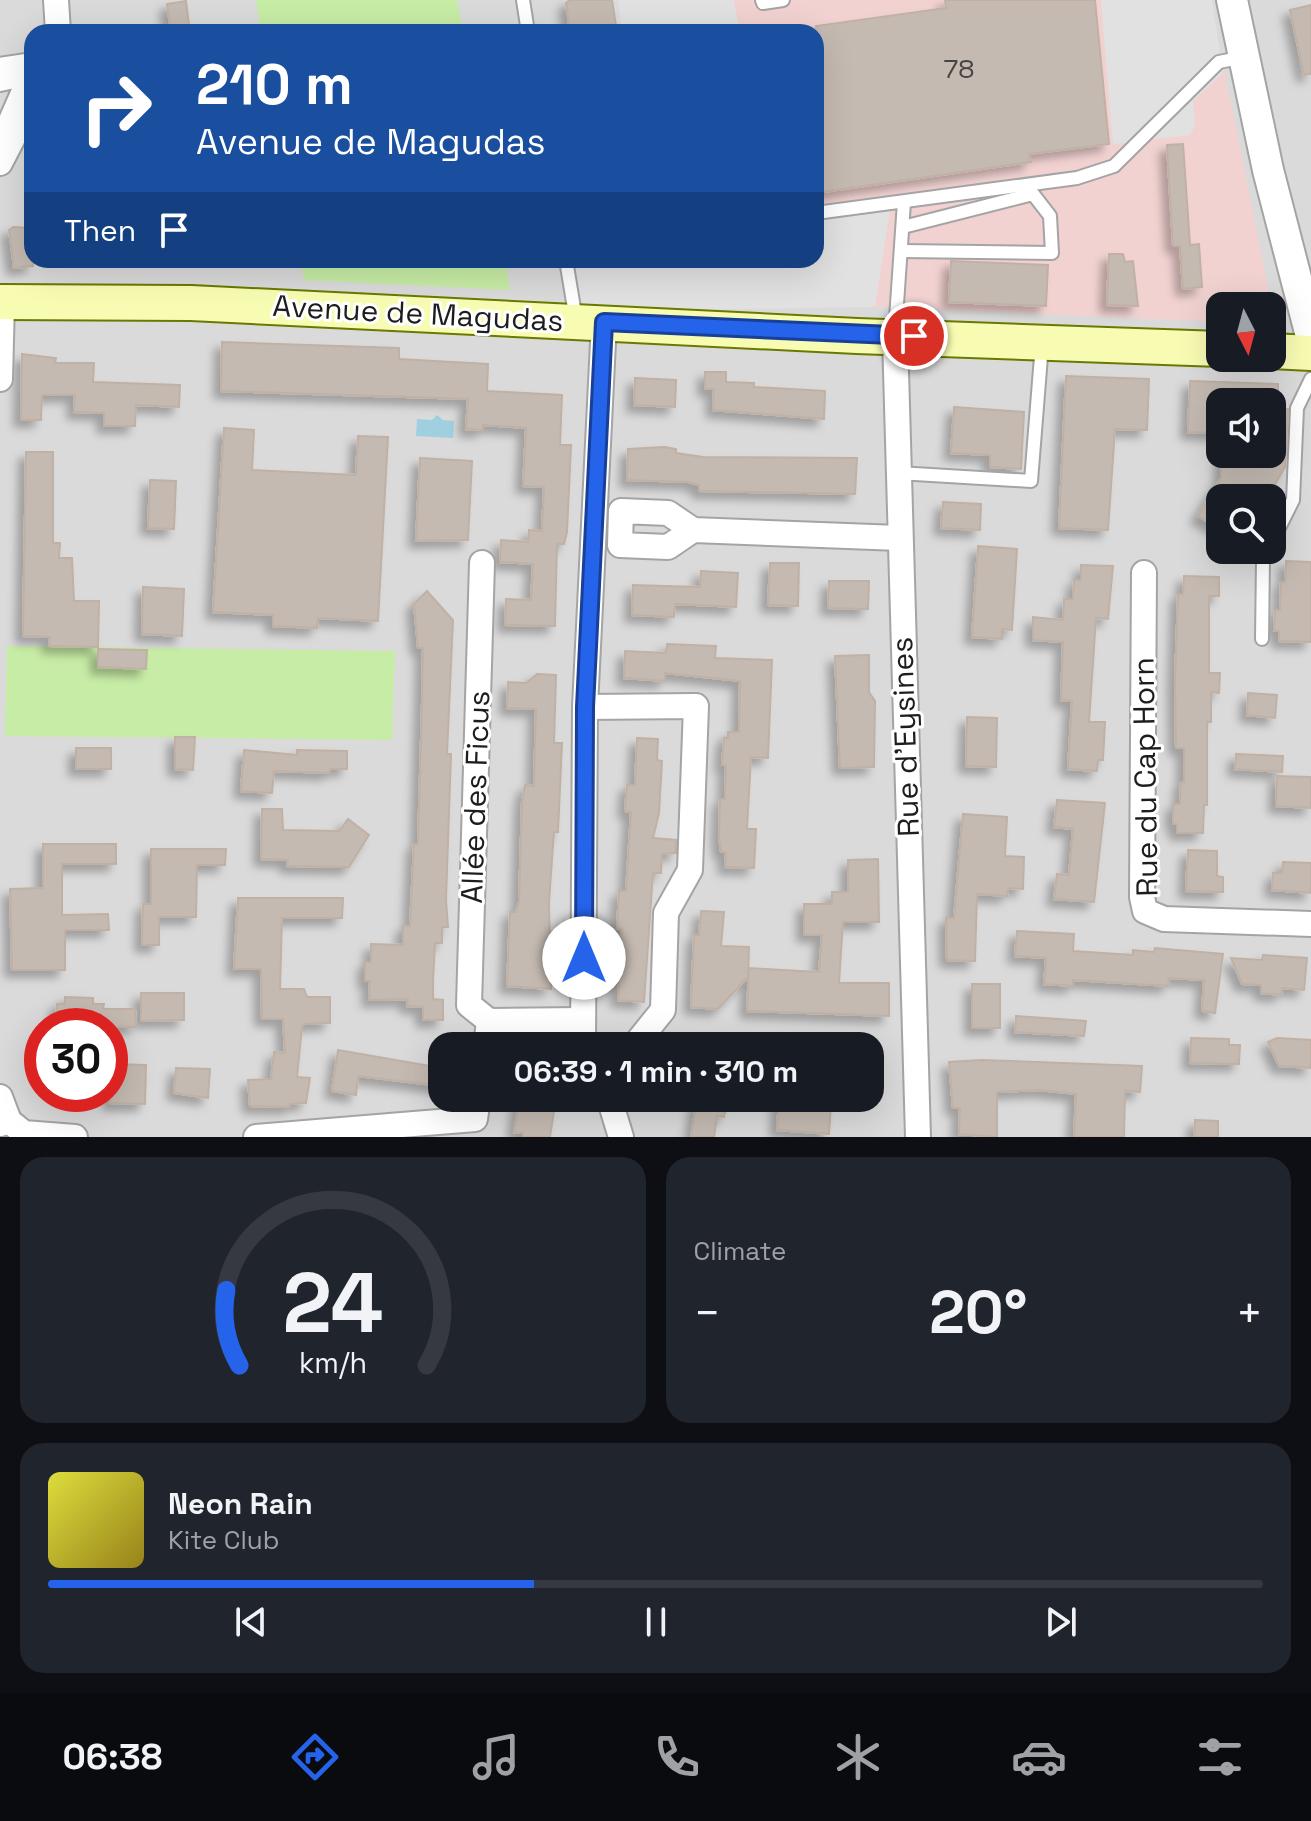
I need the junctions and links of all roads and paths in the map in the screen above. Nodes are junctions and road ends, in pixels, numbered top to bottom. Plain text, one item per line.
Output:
1 (56, 0) edge
2 (523, 0) edge
3 (762, 0) edge
4 (783, 0) edge
5 (1232, 0) edge
6 (58, 24) edge
7 (527, 24) edge
8 (1244, 57) junction
9 (24, 66) edge
10 (0, 70) edge
11 (0, 82) edge
12 (24, 116) edge
13 (0, 138) edge
14 (0, 163) edge
15 (904, 202) junction
16 (824, 212) edge
17 (903, 227) junction
18 (902, 251) junction
19 (569, 268) edge
20 (1, 302) edge
21 (590, 321) junction
22 (895, 336) junction
23 (1311, 336) edge
24 (1042, 340) junction
25 (1206, 348) edge
26 (1286, 352) edge
27 (1311, 353) edge
28 (0, 379) edge
29 (1311, 379) edge
30 (898, 473) junction
31 (1286, 514) edge
32 (693, 530) dead end
33 (899, 538) junction
34 (482, 563) dead end
35 (1263, 564) edge
36 (1144, 573) dead end
37 (1262, 639) dead end
38 (585, 707) junction
39 (1311, 924) edge
40 (583, 1020) junction
41 (489, 1021) junction
42 (488, 1032) edge
43 (583, 1032) edge
44 (645, 1032) edge
45 (0, 1097) edge
46 (476, 1112) edge
47 (613, 1112) edge
48 (4, 1122) edge
49 (386, 1132) edge
50 (321, 1134) edge
51 (75, 1137) edge
52 (256, 1137) edge
53 (621, 1137) edge
54 (918, 1137) edge

1 - 6 street
2 - 7 lane
3 - 4 lane
5 - 8 street
8 - 15 lane
8 - 23 street
9 - 10 street
11 - 13 street
12 - 14 street
15 - 16 lane
15 - 17 lane
17 - 18 lane
17 - 18 lane
18 - 22 lane
19 - 21 lane
20 - 21 main road, Avenue de Magudas
20 - 28 street
21 - 22 main road, Avenue de Magudas
21 - 38 street
22 - 24 main road, Avenue de Magudas
22 - 30 street, Rue d'Eysines
24 - 25 main road, Avenue de Magudas
24 - 30 lane
26 - 27 main road
29 - 31 lane
30 - 33 street, Rue d'Eysines
32 - 33 street
33 - 54 street, Rue d'Eysines
34 - 41 street, Allée des Ficus
35 - 37 lane
36 - 39 street, Rue du Cap Horn
38 - 40 street
38 - 44 street
40 - 41 street
40 - 43 street
41 - 42 street
45 - 48 street
46 - 49 street
47 - 53 street
48 - 51 street
49 - 50 street
50 - 52 street

